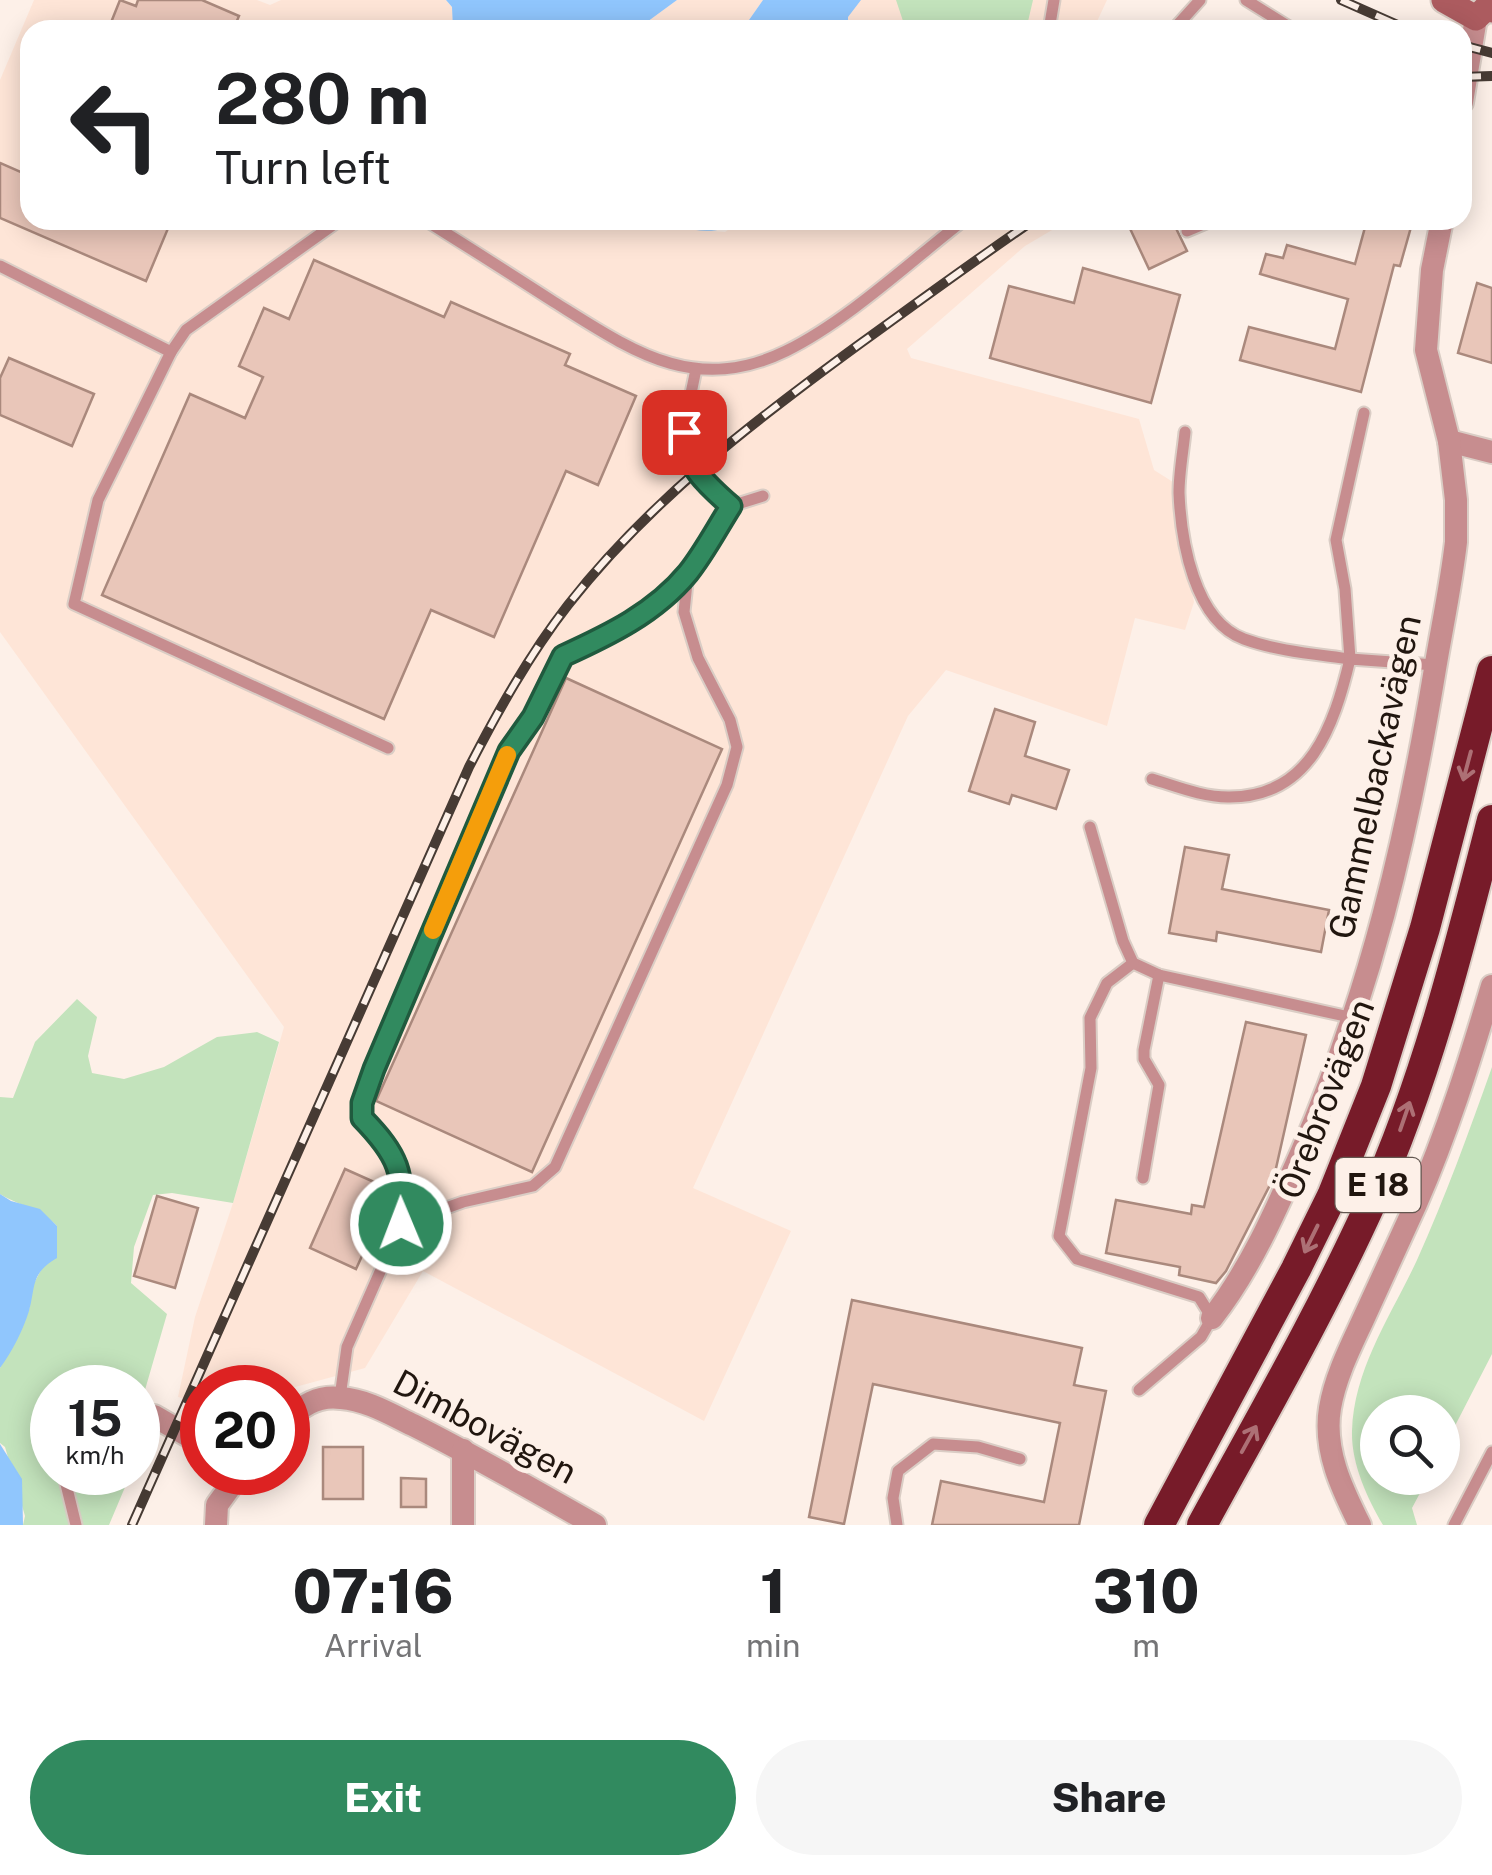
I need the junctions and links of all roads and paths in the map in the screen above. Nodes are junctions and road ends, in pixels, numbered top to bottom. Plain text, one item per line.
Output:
1 (1200, 0) edge
2 (1246, 0) edge
3 (1444, 0) edge
4 (1484, 9) edge
5 (1182, 20) edge
6 (1278, 20) edge
7 (1472, 44) edge
8 (326, 230) edge
9 (441, 230) edge
10 (951, 230) edge
11 (1440, 230) edge
12 (0, 266) edge
13 (172, 352) junction
14 (696, 369) junction
15 (1364, 413) dead end
16 (1185, 432) dead end
17 (1449, 441) junction
18 (1492, 452) edge
19 (763, 496) dead end
20 (731, 506) junction
21 (688, 573) junction
22 (1350, 659) junction
23 (1435, 665) junction
24 (1492, 671) edge
25 (388, 748) dead end
26 (1152, 779) dead end
27 (1492, 820) edge
28 (1090, 828) dead end
29 (1133, 964) junction
30 (1159, 975) junction
31 (1492, 986) edge
32 (1354, 1018) junction
33 (1144, 1178) dead end
34 (401, 1224) junction
35 (1212, 1318) junction
36 (1138, 1390) dead end
37 (340, 1398) junction
38 (310, 1403) edge
39 (464, 1450) junction
40 (1492, 1452) edge
41 (1020, 1459) dead end
42 (69, 1495) edge
43 (224, 1495) edge
44 (76, 1525) edge
45 (216, 1525) edge
46 (463, 1525) edge
47 (595, 1525) edge
48 (898, 1525) edge
49 (1159, 1525) edge
50 (1202, 1525) edge
51 (1360, 1525) edge
52 (1454, 1525) edge

1 - 5 lane
2 - 6 lane
3 - 4 street
4 - 7 street
8 - 13 lane
9 - 14 lane
10 - 14 lane
11 - 17 street, Gammelbackavägen
12 - 13 lane
13 - 25 lane
14 - 20 lane
15 - 22 lane
16 - 22 lane
17 - 18 street
17 - 23 street, Gammelbackavägen
19 - 20 lane
20 - 21 lane
21 - 34 lane
21 - 34 lane
22 - 23 lane
22 - 26 lane
23 - 32 street, Gammelbackavägen
24 -> 49 highway, Örebrovägen / E 18
50 -> 27 highway, E 18
28 - 29 lane
29 - 30 lane
29 - 35 lane
30 - 32 lane
30 - 33 lane
31 - 51 street
32 - 35 street, Gammelbackavägen
34 - 37 lane
35 - 36 lane
37 - 38 street, Dimbovägen
37 - 39 street, Dimbovägen
39 - 46 street
39 - 47 street, Dimbovägen
40 - 52 lane
41 - 48 lane
42 - 44 lane
43 - 45 street

